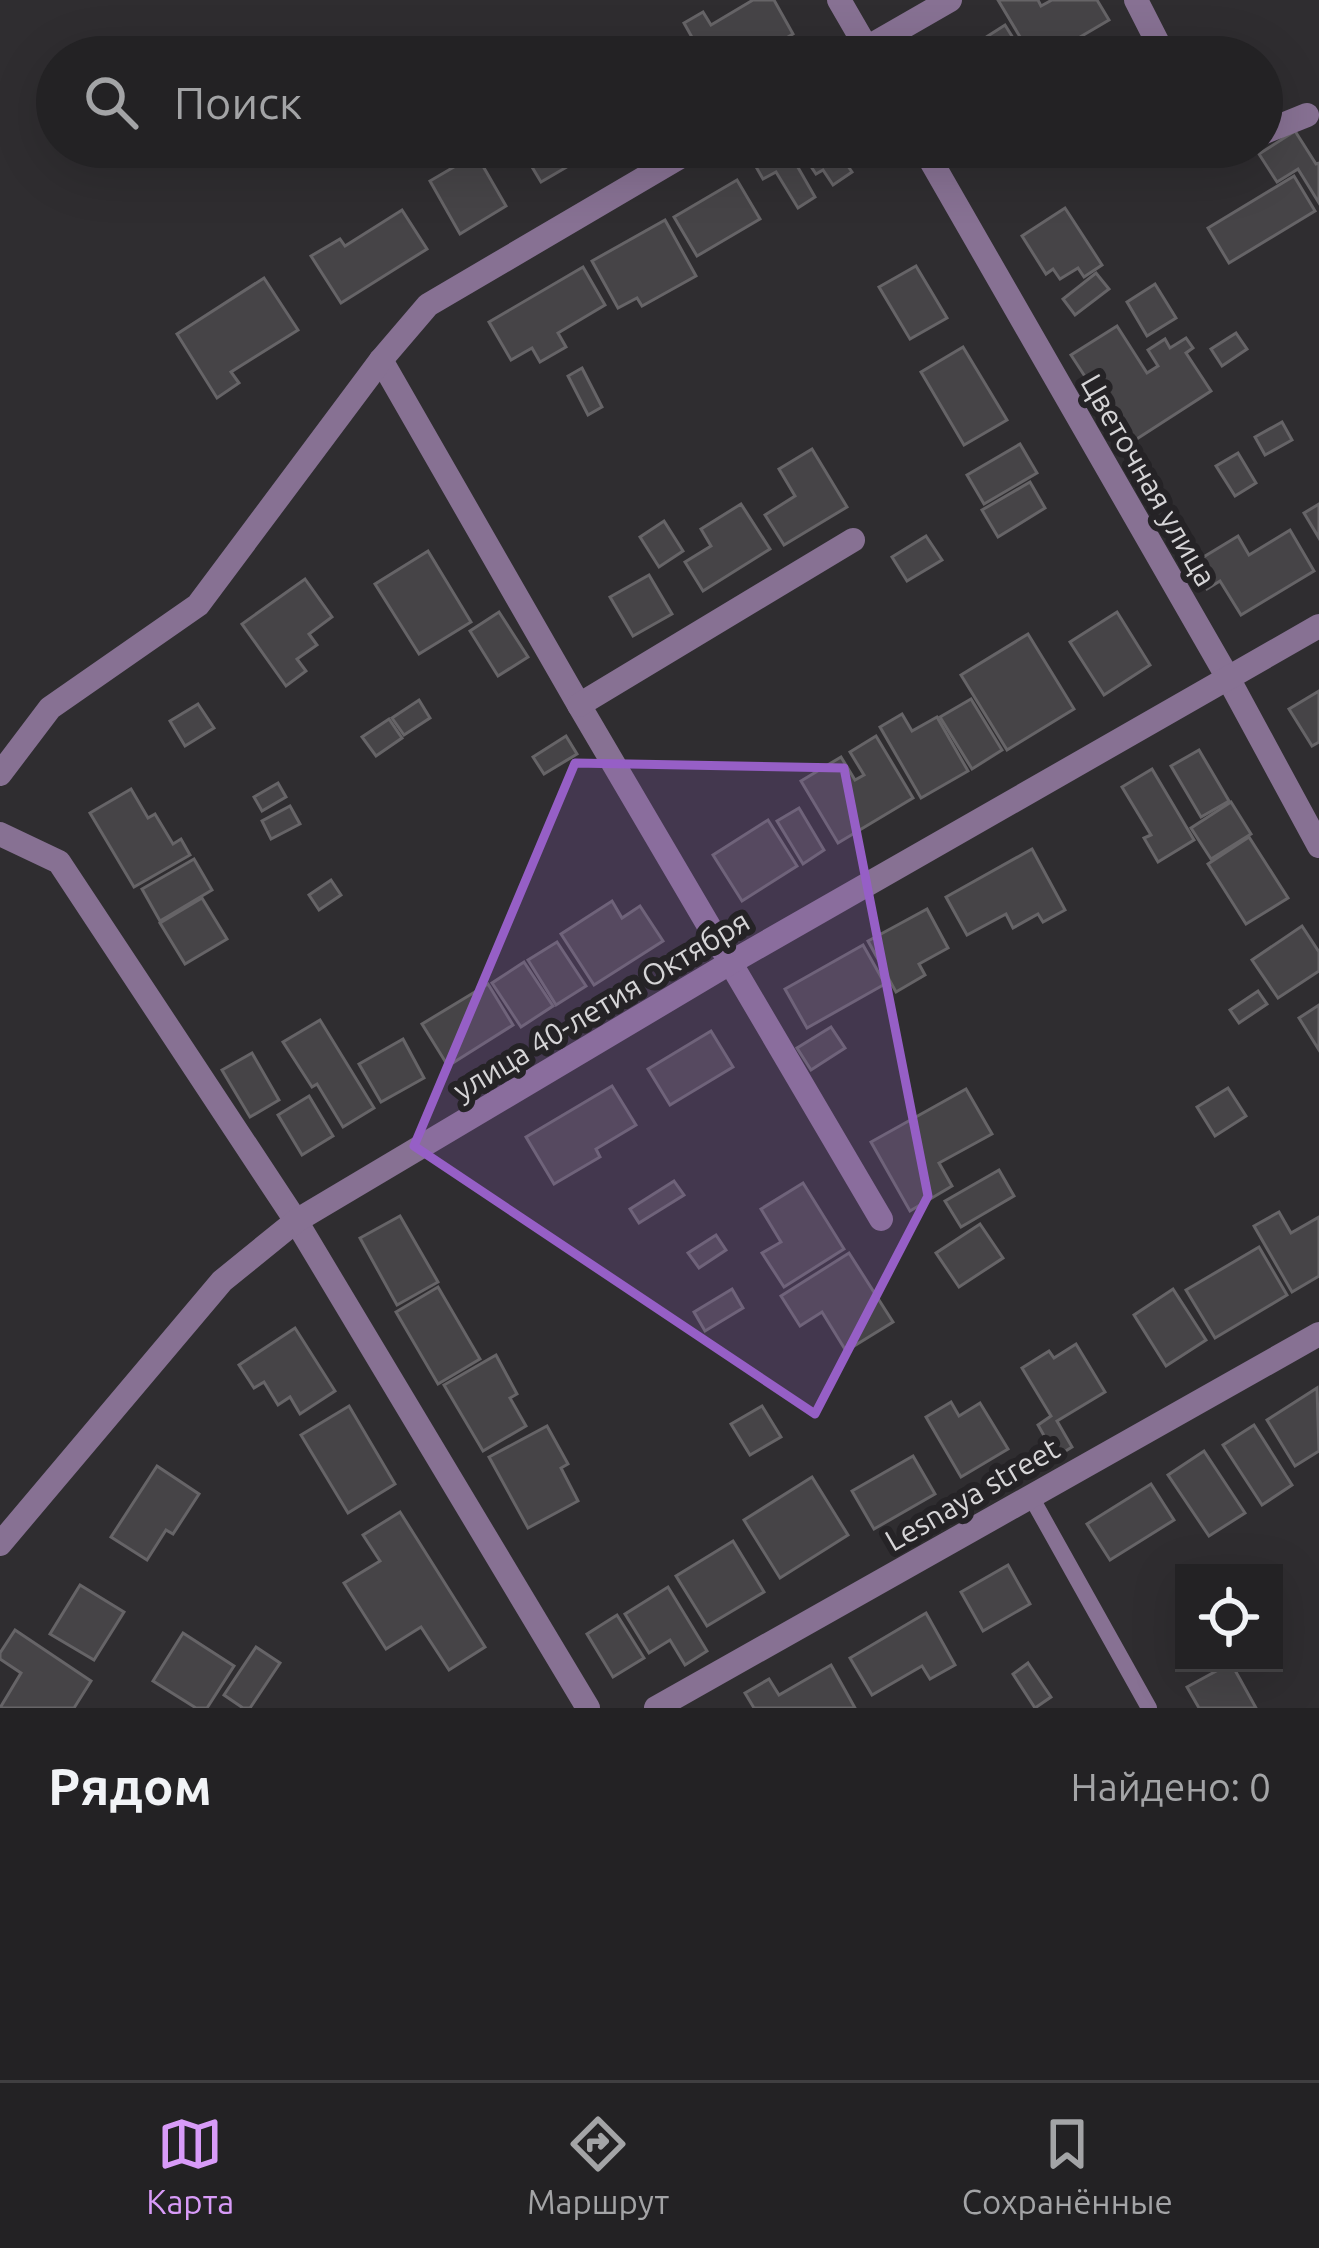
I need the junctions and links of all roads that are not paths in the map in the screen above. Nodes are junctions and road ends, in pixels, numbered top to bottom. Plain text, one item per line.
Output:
1 (839, 0) edge
2 (950, 0) edge
3 (1136, 0) edge
4 (855, 36) edge
5 (892, 36) edge
6 (1154, 36) edge
7 (1307, 115) dead end
8 (1283, 125) edge
9 (662, 168) edge
10 (935, 168) edge
11 (382, 360) junction
12 (854, 540) dead end
13 (1319, 626) edge
14 (1228, 678) junction
15 (579, 705) junction
16 (0, 774) edge
17 (0, 834) edge
18 (1319, 846) edge
19 (730, 963) junction
20 (881, 1219) dead end
21 (296, 1221) junction
22 (1319, 1334) edge
23 (1030, 1495) junction
24 (0, 1544) edge
25 (588, 1708) edge
26 (656, 1708) edge
27 (1149, 1708) edge

1 - 4 street
2 - 5 street
3 - 6 street
7 - 8 street
9 - 11 street
10 - 14 street, Цветочная улица
11 - 15 street
11 - 16 street
12 - 15 street
13 - 14 street, улица 40-летия Октября
14 - 18 street, Цветочная улица
14 - 19 street, улица 40-летия Октября
15 - 19 street
17 - 21 street
19 - 20 street
19 - 21 street, улица 40-летия Октября
21 - 24 street, улица 40-летия Октября
21 - 25 street
22 - 23 street, Lesnaya street
23 - 26 street, Lesnaya street
23 - 27 lane

